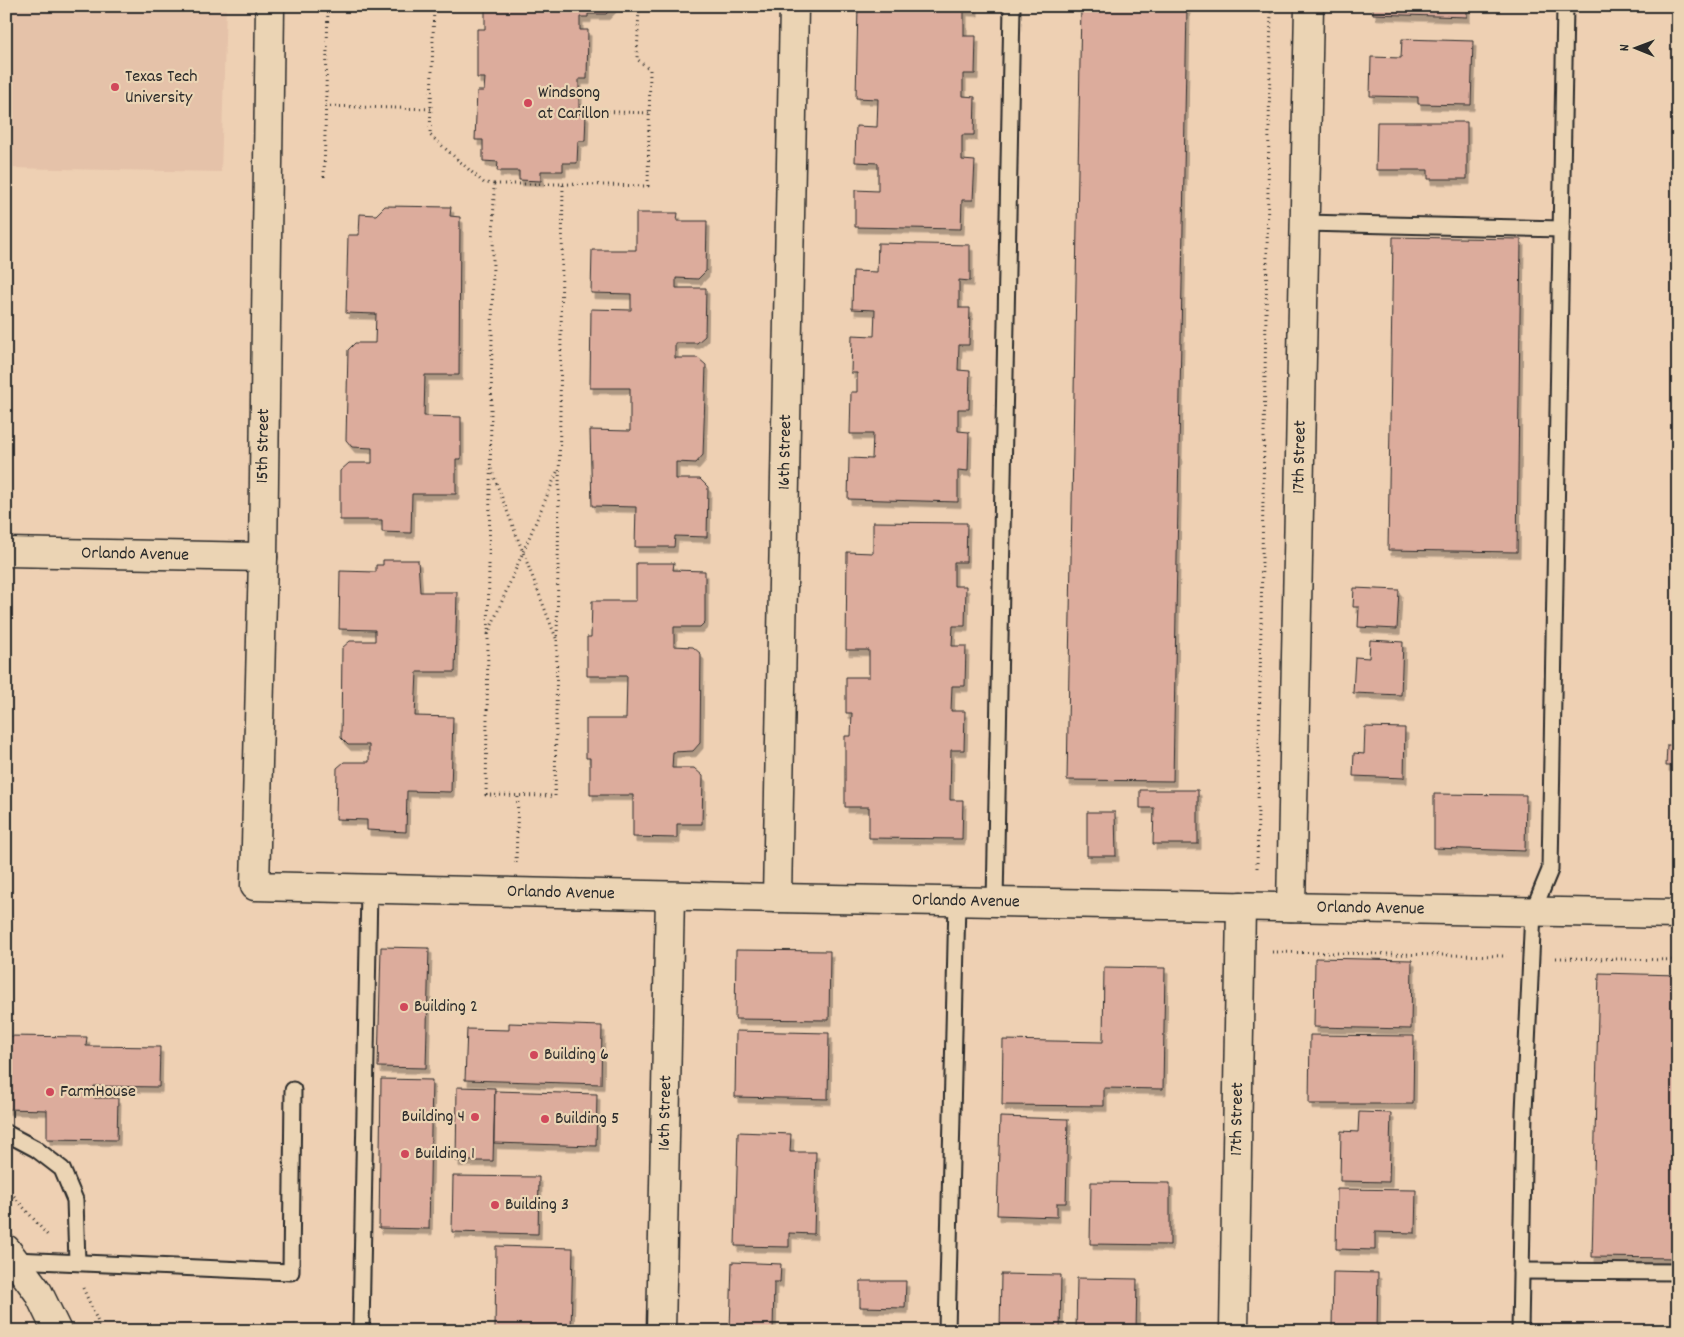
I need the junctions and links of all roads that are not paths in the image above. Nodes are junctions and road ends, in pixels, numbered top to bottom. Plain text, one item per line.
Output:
1 (270, 6) edge
2 (794, 6) edge
3 (1012, 6) edge
4 (1309, 6) edge
5 (1566, 6) edge
6 (1304, 224) junction
7 (1562, 229) junction
8 (6, 552) edge
9 (263, 557) junction
10 (255, 886) joint
11 (369, 888) junction
12 (670, 896) junction
13 (777, 898) junction
14 (957, 901) junction
15 (995, 902) junction
16 (1241, 906) junction
17 (1291, 907) junction
18 (1533, 911) junction
19 (1678, 914) edge
20 (293, 1090) dead end
21 (6, 1133) edge
22 (10, 1255) edge
23 (77, 1262) junction
24 (1521, 1271) junction
25 (1678, 1272) edge
26 (57, 1331) edge
27 (361, 1331) edge
28 (661, 1331) edge
29 (947, 1331) edge
30 (1234, 1331) edge
31 (1520, 1331) edge

1 - 9 street, 15th Street
2 - 13 street, 16th Street
3 - 15 lane
4 - 6 street, 17th Street
5 - 7 lane
6 - 7 lane
6 - 17 street, 17th Street
7 - 18 lane
8 - 9 street, Orlando Avenue
9 - 10 street, 15th Street
10 - 11 street, Orlando Avenue
11 - 12 street, Orlando Avenue
11 - 27 lane
12 - 13 street, Orlando Avenue
12 - 28 street, 16th Street
13 - 14 street, Orlando Avenue
14 - 15 street, Orlando Avenue
14 - 29 lane
15 - 16 street, Orlando Avenue
16 - 17 street, Orlando Avenue
16 - 30 street, 17th Street
17 - 18 street, Orlando Avenue
18 - 19 street, Orlando Avenue
18 - 24 lane
20 - 23 lane
21 - 23 lane
22 - 23 lane
22 - 26 street
24 - 25 lane
24 - 31 lane

